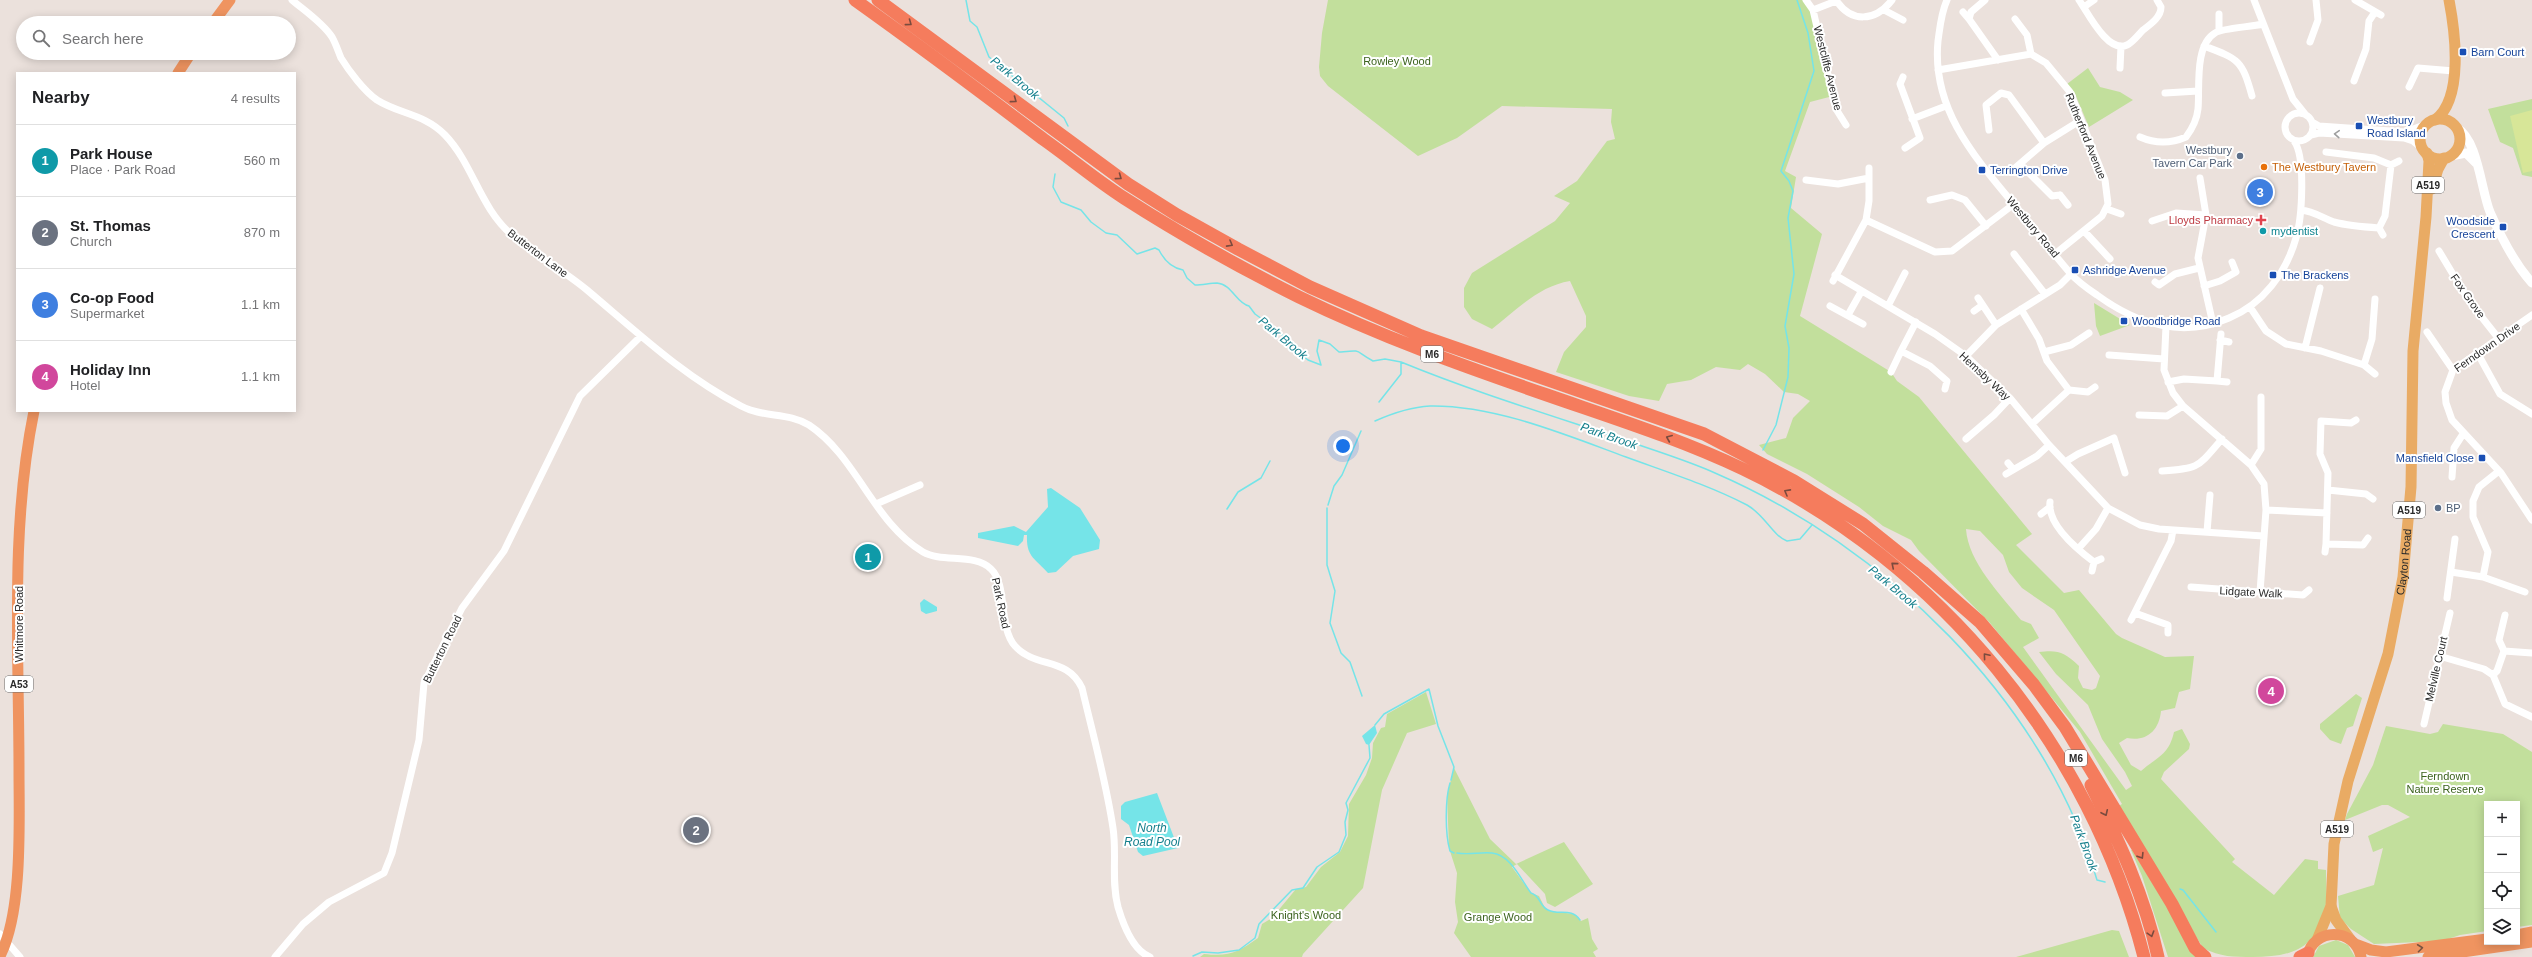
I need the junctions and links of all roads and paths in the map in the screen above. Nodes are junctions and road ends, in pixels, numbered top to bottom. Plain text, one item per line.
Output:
1 (230, 0) edge
2 (292, 0) edge
3 (854, 0) edge
4 (878, 0) edge
5 (1806, 0) edge
6 (1836, 0) edge
7 (1892, 0) edge
8 (1947, 0) edge
9 (1985, 0) edge
10 (2079, 0) edge
11 (2094, 0) edge
12 (2157, 0) edge
13 (2254, 0) edge
14 (2316, 0) edge
15 (2355, 0) edge
16 (2449, 0) edge
17 (2084, 7) junction
18 (1813, 10) junction
19 (1884, 10) junction
20 (1963, 12) dead end
21 (2219, 14) dead end
22 (218, 16) edge
23 (1969, 19) junction
24 (2015, 19) dead end
25 (1903, 20) dead end
26 (2263, 24) junction
27 (2219, 31) junction
28 (2310, 42) dead end
29 (2121, 46) junction
30 (2204, 46) junction
31 (2031, 54) junction
32 (186, 60) edge
33 (1998, 60) junction
34 (2120, 68) dead end
35 (1938, 70) junction
36 (2454, 71) junction
37 (179, 72) edge
38 (1902, 77) dead end
39 (2354, 81) dead end
40 (2409, 87) dead end
41 (2198, 91) junction
42 (2165, 93) dead end
43 (2252, 96) dead end
44 (2293, 99) junction
45 (2450, 101) junction
46 (1946, 106) junction
47 (2305, 114) junction
48 (2290, 116) junction
49 (1912, 119) junction
50 (2081, 120) junction
51 (2312, 122) junction
52 (2431, 122) junction
53 (1846, 126) dead end
54 (2456, 127) junction
55 (1989, 130) dead end
56 (2140, 137) dead end
57 (2308, 138) junction
58 (2294, 141) junction
59 (2044, 143) junction
60 (1905, 148) dead end
61 (2425, 151) junction
62 (2326, 152) dead end
63 (2300, 156) junction
64 (2447, 157) junction
65 (2399, 161) dead end
66 (2476, 163) junction
67 (2391, 165) junction
68 (1869, 168) dead end
69 (1870, 178) junction
70 (2200, 178) dead end
71 (1806, 180) dead end
72 (2067, 190) dead end
73 (2060, 195) junction
74 (1930, 200) dead end
75 (2014, 204) junction
76 (2068, 205) dead end
77 (2107, 209) junction
78 (2301, 210) junction
79 (2121, 214) dead end
80 (2206, 215) junction
81 (2426, 217) junction
82 (1866, 220) junction
83 (2152, 221) dead end
84 (1986, 226) junction
85 (2379, 228) junction
86 (2084, 231) junction
87 (2383, 235) dead end
88 (2439, 251) dead end
89 (2055, 254) junction
90 (2018, 257) dead end
91 (2110, 259) dead end
92 (2232, 262) dead end
93 (2199, 268) junction
94 (1905, 273) dead end
95 (2071, 274) junction
96 (2532, 284) edge
97 (2159, 286) dead end
98 (2204, 286) junction
99 (2320, 288) dead end
100 (1862, 292) junction
101 (2046, 294) junction
102 (1978, 298) dead end
103 (2375, 299) dead end
104 (1830, 306) dead end
105 (1888, 306) junction
106 (1981, 306) junction
107 (2250, 307) junction
108 (2020, 310) junction
109 (1974, 311) dead end
110 (2532, 315) edge
111 (1848, 316) junction
112 (1916, 322) junction
113 (1863, 324) dead end
114 (2213, 324) junction
115 (1996, 325) junction
116 (2166, 326) junction
117 (2427, 332) dead end
118 (2089, 333) dead end
119 (640, 337) junction
120 (2499, 339) junction
121 (2229, 342) dead end
122 (2305, 348) junction
123 (1902, 351) junction
124 (2044, 352) junction
125 (2478, 354) junction
126 (1966, 356) junction
127 (2108, 356) dead end
128 (2164, 359) junction
129 (2364, 365) junction
130 (2452, 370) junction
131 (1891, 372) dead end
132 (2374, 374) dead end
133 (2217, 381) junction
134 (2168, 382) junction
135 (2227, 382) dead end
136 (2095, 387) dead end
137 (1945, 389) dead end
138 (2069, 390) junction
139 (2261, 397) dead end
140 (2010, 398) junction
141 (2183, 406) junction
142 (34, 412) edge
143 (2532, 414) edge
144 (2138, 415) dead end
145 (797, 420) joint
146 (2032, 424) junction
147 (2352, 424) dead end
148 (2463, 434) junction
149 (1966, 439) dead end
150 (2222, 439) junction
151 (2049, 445) junction
152 (2065, 462) junction
153 (2008, 463) dead end
154 (2251, 465) junction
155 (2013, 469) junction
156 (2162, 471) dead end
157 (2499, 471) junction
158 (2125, 473) dead end
159 (2006, 474) dead end
160 (2452, 478) dead end
161 (920, 485) dead end
162 (2328, 490) junction
163 (2210, 495) dead end
164 (2373, 498) dead end
165 (876, 504) junction
166 (2108, 508) junction
167 (2266, 510) junction
168 (2327, 513) junction
169 (2041, 514) dead end
170 (2532, 520) edge
171 (2173, 530) junction
172 (2207, 532) junction
173 (2263, 536) junction
174 (2368, 538) dead end
175 (2457, 542) dead end
176 (2326, 544) junction
177 (2078, 549) junction
178 (2325, 552) dead end
179 (2092, 571) dead end
180 (2451, 572) junction
181 (2483, 577) junction
182 (2191, 587) dead end
183 (1942, 590) junction
184 (2309, 590) dead end
185 (2260, 592) junction
186 (2525, 592) dead end
187 (2447, 598) dead end
188 (2135, 613) junction
189 (2450, 613) dead end
190 (2505, 615) dead end
191 (2131, 620) dead end
192 (2168, 634) dead end
193 (2504, 651) junction
194 (2532, 653) edge
195 (2439, 656) junction
196 (2493, 675) junction
197 (2011, 686) junction
198 (2532, 716) edge
199 (2424, 724) dead end
200 (2331, 906) junction
201 (2532, 932) edge
202 (2520, 934) edge
203 (3, 938) edge
204 (2484, 939) edge
205 (2317, 940) junction
206 (2352, 941) junction
207 (2532, 942) edge
208 (0, 956) edge
209 (2305, 956) edge
210 (20, 957) edge
211 (275, 957) edge
212 (1150, 957) edge
213 (2136, 957) edge
214 (2144, 957) edge
215 (2158, 957) edge
216 (2205, 957) edge
217 (2361, 957) edge
218 (2428, 957) edge

1 - 22 highway
2 - 119 street, Butterton Lane
197 -> 3 highway, M6
4 -> 183 highway, M6
5 - 18 street, Westcliffe Avenue
6 - 18 street, Westcliffe Avenue
6 - 19 street
7 - 19 street
8 - 35 street, Westbury Road
9 - 23 street
10 - 17 street
11 - 17 street
12 - 29 street
13 - 26 street
14 - 28 street
15 - 39 street
16 - 36 main road, Clayton Road / A519
17 - 29 street
18 - 53 street, Westcliffe Avenue
19 - 25 street
20 - 23 street
21 - 27 street
23 - 33 street
24 - 31 street
26 - 27 street
26 - 44 street
27 - 30 street
29 - 34 street
30 - 41 street
30 - 43 street
31 - 33 street
31 - 50 street, Rutherford Avenue
32 - 37 highway
33 - 35 street
35 - 46 street, Westbury Road
36 - 40 street
36 - 45 main road, Clayton Road / A519
38 - 49 street
41 - 42 street
41 - 56 street
44 - 47 street
44 - 48 street
45 - 52 main road, Clayton Road / A519
45 - 54 main road, Clayton Road / A519
46 - 49 street
46 - 75 street, Westbury Road
47 - 48 street
47 - 51 street
48 - 58 street
49 - 60 street
50 - 59 street
50 - 77 street, Rutherford Avenue
51 - 52 street
51 - 57 street
52 - 54 main road
52 - 61 main road, Clayton Road / A519
54 - 64 main road, Clayton Road / A519
54 - 66 street
55 - 59 street
57 - 58 street
61 -> 57 street
57 - 63 street, Westbury Road
58 - 63 street, Westbury Road
59 - 73 street
61 - 64 main road
61 - 81 main road, Clayton Road / A519
62 - 67 street
63 - 78 street, Westbury Road
64 - 66 street
64 - 81 main road, Clayton Road / A519
65 - 67 street
66 - 96 street
67 - 85 street
68 - 69 street
69 - 71 street
69 - 82 street
70 - 80 street
72 - 73 street
73 - 76 street
74 - 84 street
75 - 84 street
75 - 89 street, Westbury Road
77 - 79 street
77 - 86 street
78 - 85 street
78 - 107 street, Westbury Road
80 - 83 street
80 - 93 street
81 - 200 main road, Clayton Road / A519
82 - 84 street
82 - 100 street, Hemsby Way
85 - 87 street
86 - 89 street
86 - 91 street
88 - 120 street, Fox Grove
89 - 95 street, Westbury Road
90 - 101 street
92 - 98 street
93 - 97 street
93 - 98 street
94 - 105 street
95 - 101 street
95 - 116 street, Westbury Road
98 - 114 street
99 - 122 street
100 - 105 street, Hemsby Way
100 - 111 street
101 - 108 street
102 - 106 street
103 - 129 street
104 - 111 street
105 - 112 street, Hemsby Way
106 - 109 street
106 - 115 street
107 - 114 street, Westbury Road
107 - 122 street
108 - 115 street
108 - 124 street
110 - 120 street, Ferndown Drive
111 - 113 street
112 - 123 street
112 - 126 street, Hemsby Way
114 - 116 street, Westbury Road
115 - 126 street
116 - 128 street
117 - 130 street
118 - 124 street
119 - 145 street, Butterton Lane
119 - 211 street, Butterton Road
120 - 125 street, Ferndown Drive
121 - 133 street
122 - 129 street
123 - 131 street
123 - 137 street
124 - 138 street
125 - 130 street, Ferndown Drive
125 - 143 street
126 - 140 street, Hemsby Way
127 - 128 street
128 - 134 street
129 - 132 street
130 - 148 street, Ferndown Drive
133 - 134 street
133 - 135 street
134 - 141 street
136 - 138 street
138 - 146 street
139 - 154 street
140 - 146 street, Hemsby Way
140 - 149 street
141 - 144 street
141 - 150 street
142 - 203 highway, Whitmore Road / A53
145 - 165 street, Park Road
146 - 151 street, Hemsby Way
147 - 162 street
148 - 157 street, Ferndown Drive
148 - 160 street
150 - 154 street
150 - 156 street
151 - 152 street, Hemsby Way
151 - 155 street
152 - 158 street
152 - 166 street, Hemsby Way
153 - 155 street
154 - 167 street
155 - 159 street
157 - 170 street, Ferndown Drive
157 - 181 street
161 - 165 street
162 - 164 street
162 - 168 street
163 - 172 street
165 - 212 street, Park Road
166 - 171 street
166 - 177 street
167 - 168 street
167 - 173 street
168 - 176 street
169 - 177 street
171 - 172 street
171 - 188 street
172 - 173 street
173 - 185 street
174 - 176 street
175 - 180 street
176 - 178 street
177 - 179 street
180 - 181 street
180 - 187 street
181 - 186 street
182 - 185 street, Lidgate Walk
183 -> 215 highway, M6
183 -> 216 highway, M6
184 - 185 street, Lidgate Walk
188 - 191 street
188 - 192 street
189 - 195 street, Melville Court
190 - 193 street
193 - 194 street
193 - 196 street
195 - 196 street
195 - 199 street, Melville Court
196 - 198 street
197 - 213 highway, M6
197 - 214 highway, M6
200 - 205 main road, A519
200 - 206 main road, A519
201 - 202 highway
203 - 208 highway, Whitmore Road / A53
203 - 210 street
206 -> 204 highway
205 - 206 highway
205 - 209 highway
206 - 217 highway
207 - 218 highway

